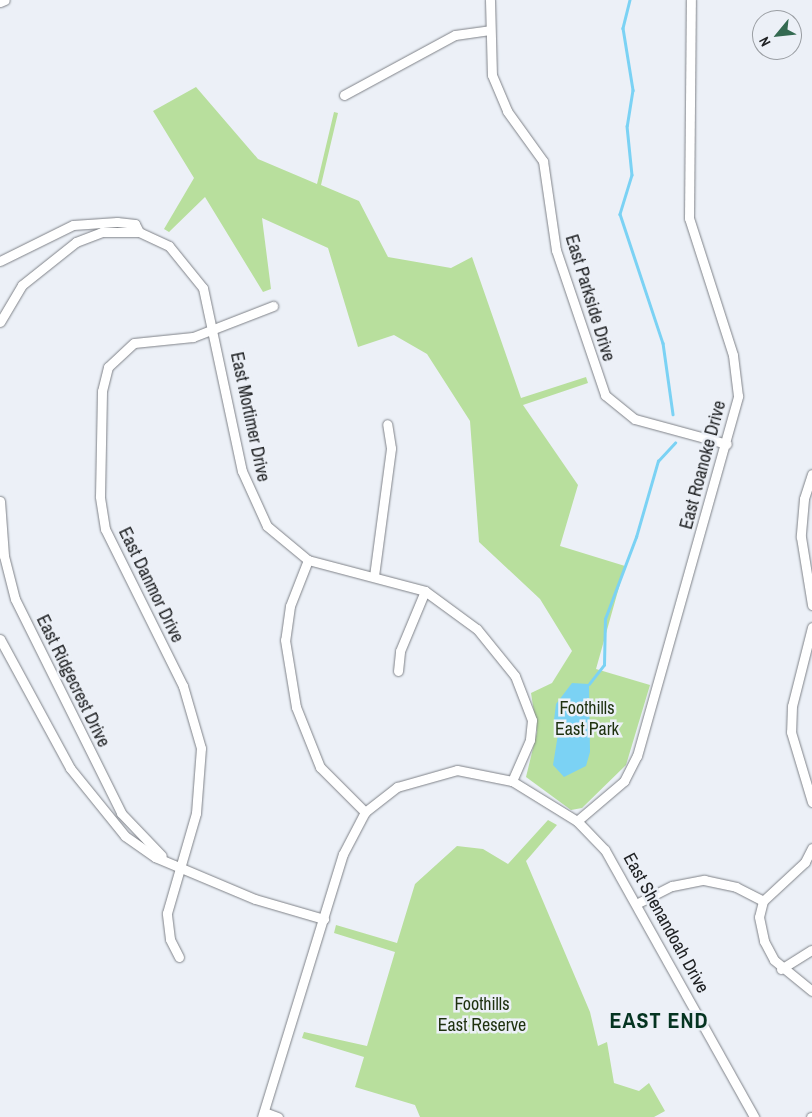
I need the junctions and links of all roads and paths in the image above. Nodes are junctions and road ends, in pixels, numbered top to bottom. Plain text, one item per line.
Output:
1 (5, 0) edge
2 (490, 0) edge
3 (691, 0) edge
4 (0, 2) edge
5 (490, 30) junction
6 (344, 94) dead end
7 (139, 232) junction
8 (0, 261) edge
9 (274, 306) dead end
10 (0, 322) edge
11 (214, 328) junction
12 (387, 424) dead end
13 (727, 444) junction
14 (812, 474) edge
15 (0, 501) edge
16 (308, 560) junction
17 (374, 576) junction
18 (425, 591) junction
19 (812, 605) edge
20 (812, 627) edge
21 (0, 639) edge
22 (398, 671) dead end
23 (512, 781) junction
24 (812, 802) edge
25 (365, 812) junction
26 (577, 821) junction
27 (812, 848) edge
28 (162, 856) junction
29 (181, 865) junction
30 (763, 901) junction
31 (638, 903) junction
32 (324, 919) junction
33 (812, 950) edge
34 (179, 957) dead end
35 (781, 969) junction
36 (812, 991) edge
37 (263, 1115) edge
38 (278, 1117) edge
39 (754, 1117) edge

1 - 4 street
2 - 5 street, East Parkside Drive
3 - 13 street, East Roanoke Drive
5 - 6 street
5 - 13 street, East Parkside Drive
7 - 8 street
7 - 10 street
7 - 11 street, East Mortimer Drive
9 - 11 street, East Danmor Drive
11 - 16 street, East Mortimer Drive
11 - 29 street, East Danmor Drive
12 - 17 street
13 - 26 street, East Roanoke Drive
14 - 19 street
15 - 28 street, East Ridgecrest Drive
16 - 17 street, East Mortimer Drive
16 - 25 street
17 - 18 street, East Mortimer Drive
18 - 22 street
18 - 23 street, East Mortimer Drive
20 - 24 street
21 - 28 street, East Ridgecrest Drive
23 - 25 street, East Shenandoah Drive
23 - 26 street, East Shenandoah Drive
25 - 32 street, East Shenandoah Drive
26 - 31 street, East Shenandoah Drive
27 - 30 street
28 - 29 street, East Ridgecrest Drive
29 - 32 street, East Ridgecrest Drive
29 - 34 street, East Danmor Drive
30 - 31 street
30 - 35 street
31 - 39 street, East Shenandoah Drive
32 - 37 street, East Shenandoah Drive
33 - 35 street
35 - 36 street
37 - 38 street

